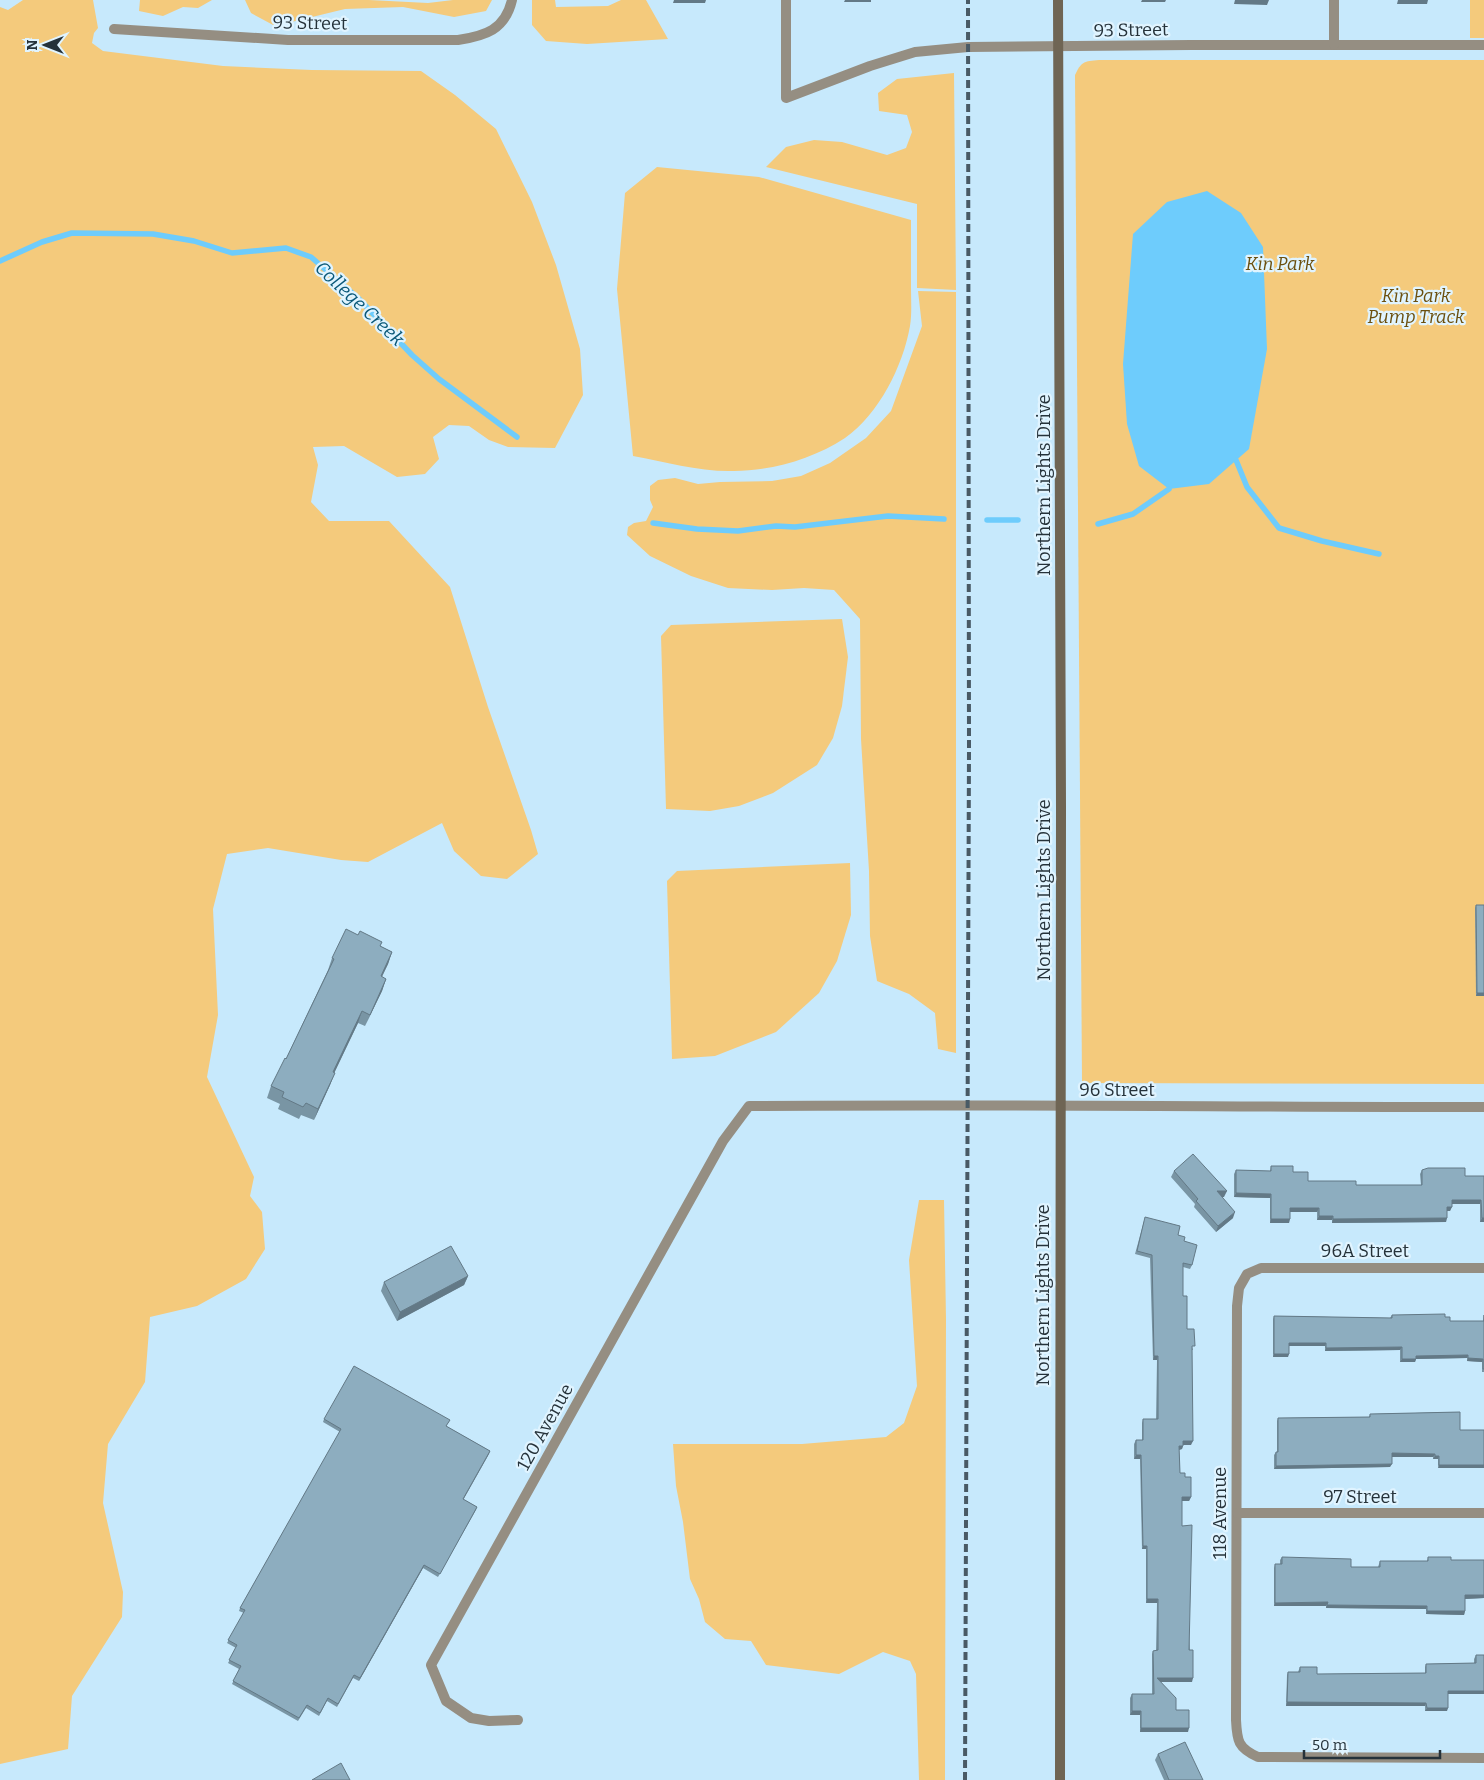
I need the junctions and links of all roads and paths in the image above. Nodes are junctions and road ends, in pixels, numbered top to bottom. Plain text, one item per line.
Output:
1 (512, 0) edge
2 (786, 0) edge
3 (1058, 0) edge
4 (1334, 0) edge
5 (114, 29) dead end
6 (1334, 45) junction
7 (1484, 45) edge
8 (1058, 47) junction
9 (749, 1106) joint
10 (1060, 1106) junction
11 (1484, 1107) edge
12 (1484, 1268) edge
13 (1246, 1274) joint
14 (1236, 1513) junction
15 (1484, 1513) edge
16 (518, 1720) dead end
17 (1484, 1758) edge
18 (1060, 1780) edge

1 - 5 street, 93 Street
2 - 8 street, 93 Street
3 - 8 main road, Northern Lights Drive
4 - 6 street
6 - 7 street, 93 Street
6 - 8 street, 93 Street
8 - 10 main road, Northern Lights Drive
9 - 10 street, 96 Street
9 - 16 street, 120 Avenue
10 - 11 street, 96 Street
10 - 18 main road, Northern Lights Drive
12 - 13 street, 96A Street
13 - 14 street, 118 Avenue
14 - 15 street, 97 Street
14 - 17 street, 118 Avenue

